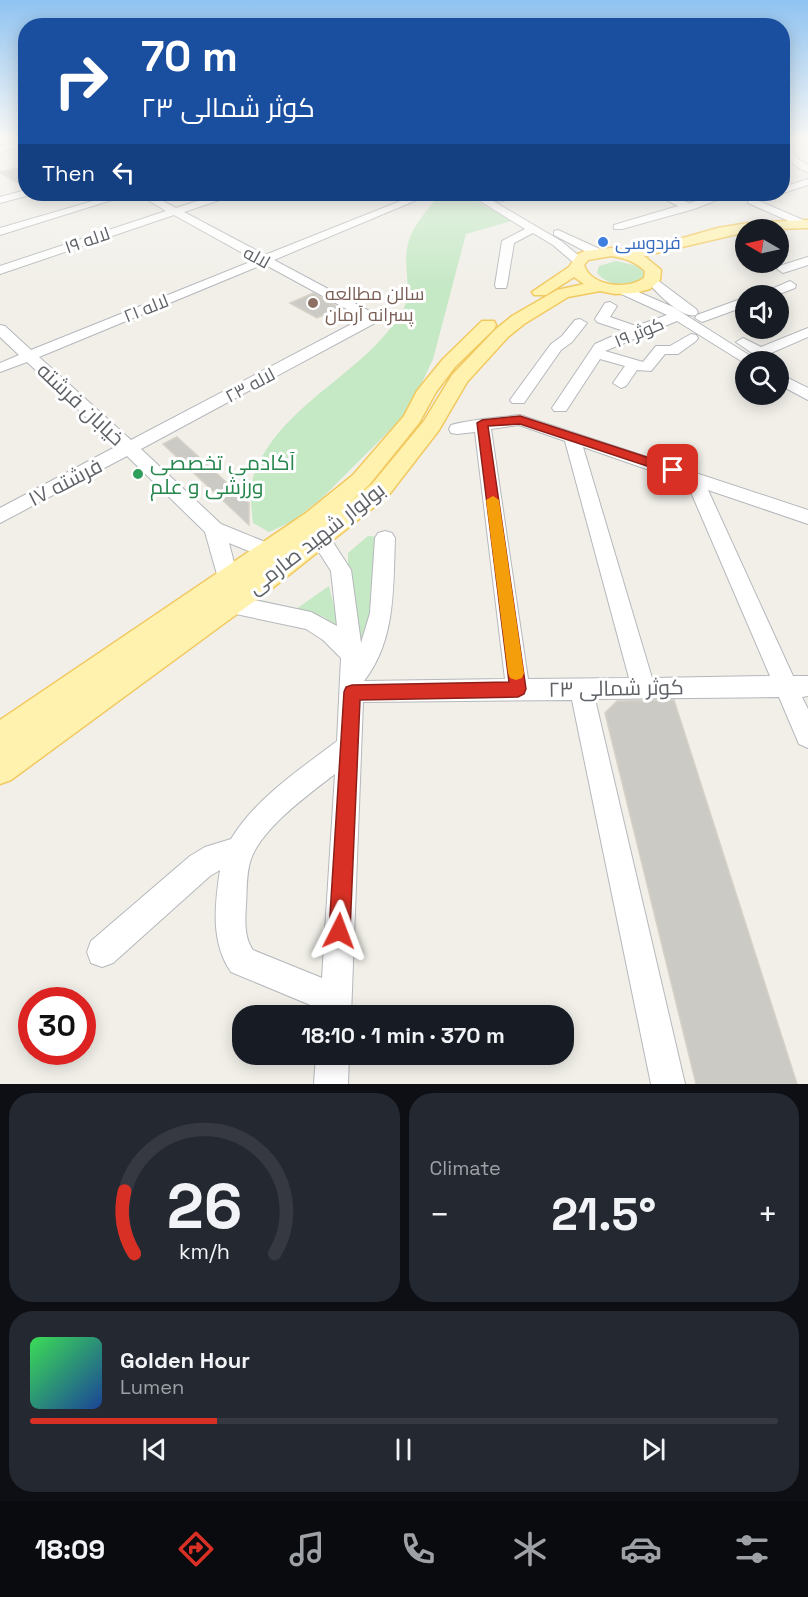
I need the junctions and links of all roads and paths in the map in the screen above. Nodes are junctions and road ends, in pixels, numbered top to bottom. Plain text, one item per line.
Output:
1 (18, 195) edge
2 (0, 200) edge
3 (103, 201) edge
4 (156, 201) edge
5 (206, 201) edge
6 (409, 201) edge
7 (486, 201) edge
8 (503, 201) edge
9 (676, 201) edge
10 (703, 201) edge
11 (752, 201) edge
12 (690, 207) junction
13 (175, 211) junction
14 (807, 226) edge
15 (618, 228) dead end
16 (533, 229) junction
17 (789, 230) edge
18 (0, 232) edge
19 (735, 237) edge
20 (598, 253) junction
21 (623, 254) junction
22 (264, 261) junction
23 (808, 261) edge
24 (577, 265) junction
25 (789, 267) edge
26 (0, 270) edge
27 (651, 273) junction
28 (501, 285) dead end
29 (611, 294) junction
30 (735, 305) edge
31 (678, 316) junction
32 (702, 318) junction
33 (370, 320) joint
34 (580, 323) dead end
35 (0, 329) edge
36 (636, 331) junction
37 (808, 332) edge
38 (691, 338) dead end
39 (586, 345) junction
40 (745, 351) edge
41 (749, 351) edge
42 (769, 351) edge
43 (29, 356) junction
44 (634, 364) junction
45 (0, 368) edge
46 (789, 369) edge
47 (808, 380) edge
48 (621, 384) dead end
49 (789, 384) edge
50 (808, 395) edge
51 (518, 400) dead end
52 (560, 408) dead end
53 (482, 423) junction
54 (457, 429) dead end
55 (572, 437) junction
56 (130, 449) junction
57 (693, 477) junction
58 (0, 516) edge
59 (808, 517) edge
60 (214, 529) junction
61 (320, 538) junction
62 (385, 538) dead end
63 (268, 551) junction
64 (228, 578) junction
65 (231, 604) junction
66 (352, 675) junction
67 (797, 686) edge
68 (581, 688) junction
69 (643, 688) junction
70 (518, 689) junction
71 (0, 736) edge
72 (808, 736) edge
73 (349, 747) junction
74 (0, 769) edge
75 (239, 851) junction
76 (102, 952) dead end
77 (329, 1005) edge
78 (335, 1005) edge
79 (332, 1065) edge
80 (331, 1084) edge
81 (668, 1084) edge

1 - 2 street
3 - 18 street
4 - 13 street, لاله
5 - 13 street, لاله ۱۹
6 - 22 street, لاله ۲۱
7 - 16 street
8 - 20 street
9 - 12 street
10 - 12 street
11 - 14 street
12 - 15 street
13 - 22 street, لاله
13 - 26 street, لاله ۱۹
14 - 17 main road
14 - 21 main road
16 - 24 street
16 - 28 street
19 - 27 main road
20 - 21 main road
20 - 24 main road, بولوار شهید صارمی
21 - 27 main road
22 - 33 street, لاله
22 - 43 street, لاله ۲۱
23 - 25 street
24 - 29 main road
24 - 63 main road, بولوار شهید صارمی
27 - 29 main road, بولوار شهید صارمی
27 - 32 street
29 - 31 street
29 - 36 street
29 - 61 main road, بولوار شهید صارمی
30 - 32 street
31 - 36 street, کوثر ۱۹
31 - 40 street
32 - 41 street
33 - 56 street, لاله ۲۳
34 - 39 street
35 - 43 street, خیابان فرشته
36 - 39 street, کوثر ۱۹
37 - 42 street
38 - 44 street
39 - 44 street
39 - 51 street
39 - 52 street
43 - 45 street, لاله ۲۱
43 - 56 street, خیابان فرشته
44 - 48 street
46 - 47 street
49 - 50 street
53 - 54 street
53 - 55 street
53 - 70 street
55 - 57 street
55 - 69 street
56 - 58 street, فرشته ۱۷
56 - 60 street, خیابان فرشته
57 - 59 street
57 - 67 street
60 - 63 street, خیابان فرشته
60 - 64 street, خیابان فرشته
61 - 65 main road, بولوار شهید صارمی
61 - 66 street
62 - 66 street
63 - 64 main road, بولوار شهید صارمی
64 - 71 main road, بولوار شهید صارمی
65 - 66 street
65 - 74 main road, بولوار شهید صارمی
66 - 70 street, کوثر شمالی ۲۳
66 - 73 street
67 - 69 street, کوثر شمالی ۲۳
67 - 72 street
68 - 69 street, کوثر شمالی ۲۳
68 - 70 street, کوثر شمالی ۲۳
68 - 81 street
73 - 75 street
73 - 78 street
75 - 76 street
75 - 77 street
79 - 80 street

